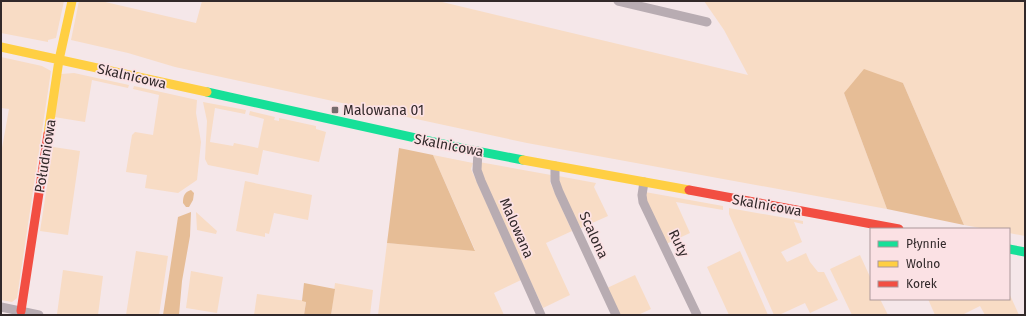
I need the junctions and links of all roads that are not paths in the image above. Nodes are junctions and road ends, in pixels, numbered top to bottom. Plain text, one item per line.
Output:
1 (72, 1) edge
2 (618, 1) edge
3 (707, 22) dead end
4 (1, 47) edge
5 (59, 60) junction
6 (478, 151) junction
7 (555, 166) junction
8 (644, 182) junction
9 (894, 228) edge
10 (1010, 249) edge
11 (1025, 252) edge
12 (1, 306) edge
13 (21, 311) junction
14 (39, 315) edge
15 (541, 315) edge
16 (616, 315) edge
17 (697, 315) edge

1 - 5 street, Południowa
2 - 3 street
4 - 5 street, Skalnicowa
5 - 6 street, Skalnicowa
5 - 13 street, Południowa
6 - 7 street, Skalnicowa
6 - 15 street, Malowana
7 - 8 street, Skalnicowa
7 - 16 street, Scalona
8 - 9 street, Skalnicowa
8 - 17 street, Ruty
10 - 11 street
12 - 13 street
13 - 14 street

